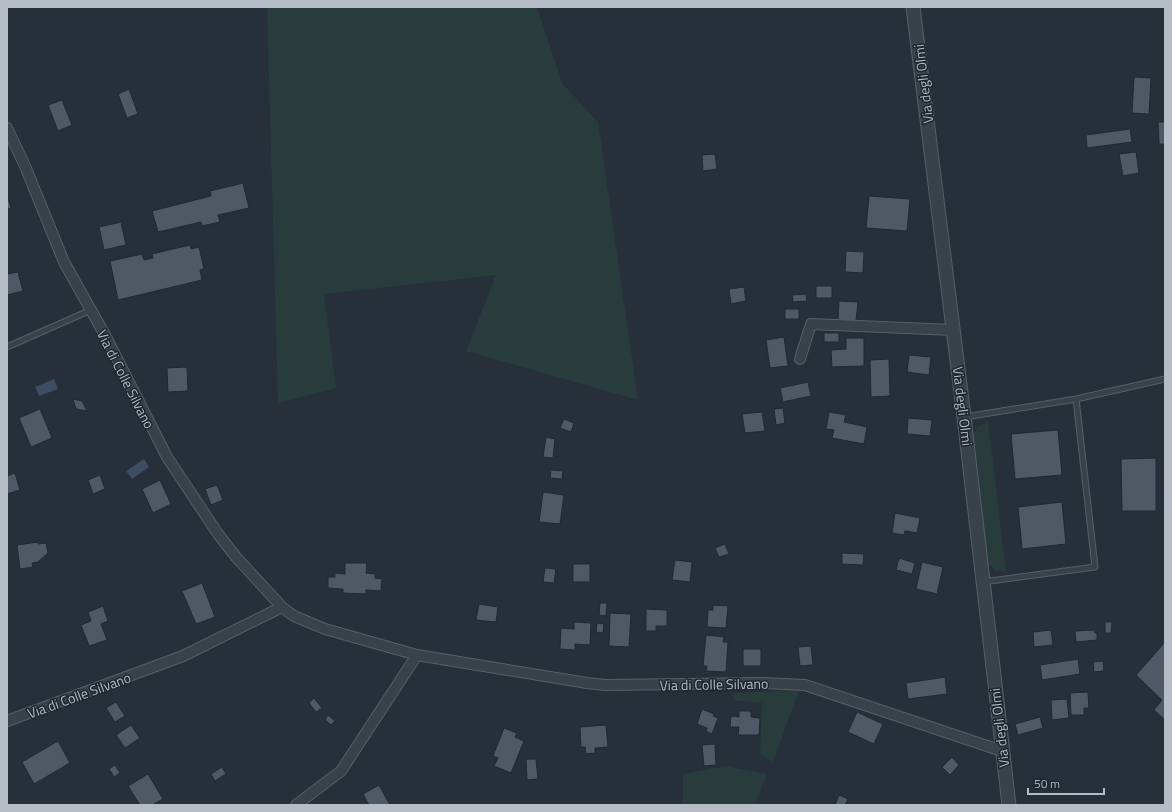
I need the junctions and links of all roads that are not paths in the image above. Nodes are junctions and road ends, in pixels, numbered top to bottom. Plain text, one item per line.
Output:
1 (913, 7) edge
2 (7, 128) edge
3 (91, 310) junction
4 (953, 330) junction
5 (7, 347) edge
6 (800, 359) dead end
7 (1165, 379) edge
8 (1076, 400) junction
9 (964, 417) junction
10 (983, 582) junction
11 (282, 607) junction
12 (417, 655) junction
13 (7, 721) edge
14 (1002, 751) junction
15 (296, 805) edge
16 (1009, 805) edge

1 - 4 street, Via degli Olmi
2 - 3 street, Via di Colle Silvano
3 - 5 lane
3 - 11 street, Via di Colle Silvano
4 - 6 street
4 - 9 street, Via degli Olmi
7 - 8 lane
8 - 9 lane
8 - 10 lane
9 - 10 street, Via degli Olmi
10 - 14 street, Via degli Olmi
11 - 12 street, Via di Colle Silvano
11 - 13 street, Via di Colle Silvano
12 - 14 street, Via di Colle Silvano
12 - 15 street
14 - 16 street, Via degli Olmi

